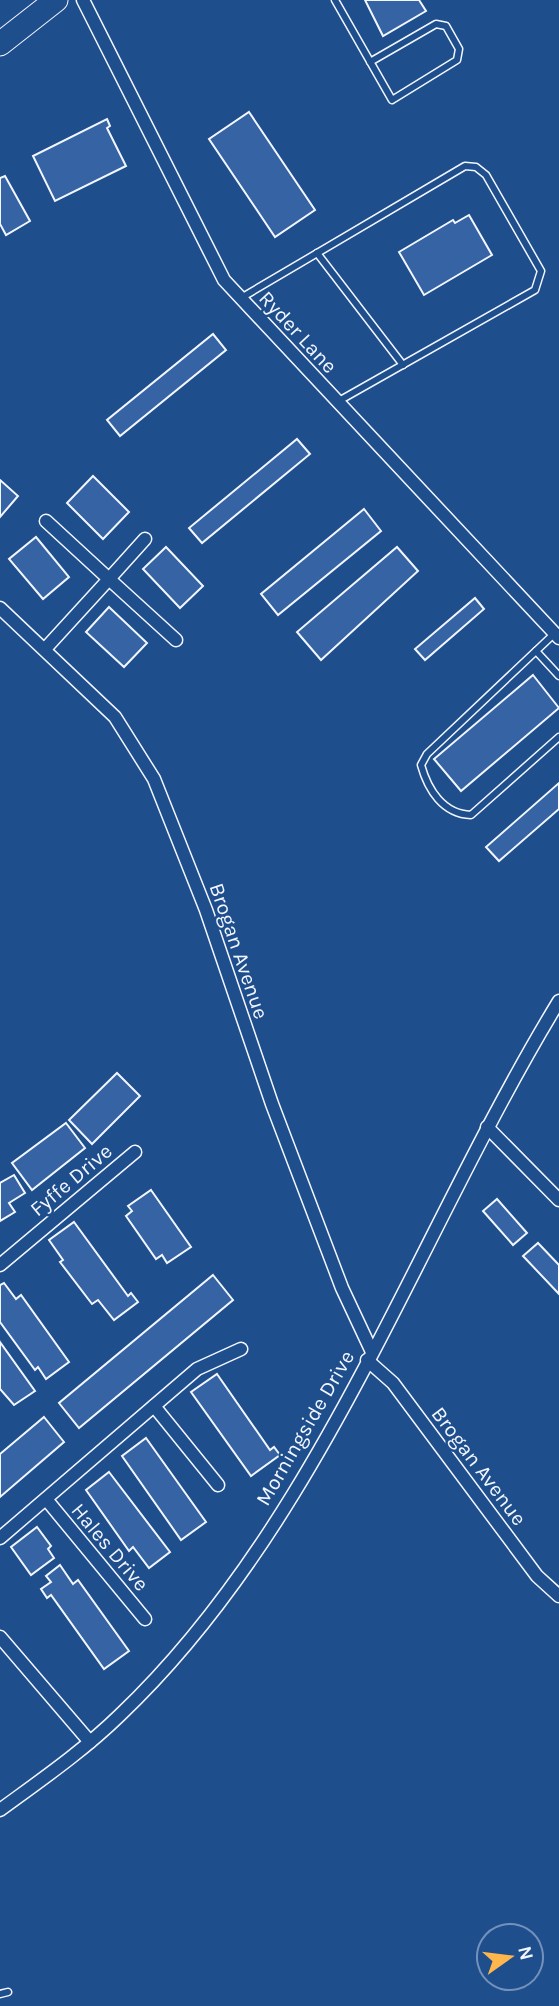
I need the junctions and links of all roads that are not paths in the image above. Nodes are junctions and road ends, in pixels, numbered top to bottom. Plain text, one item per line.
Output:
1 (56, 0) edge
2 (83, 0) edge
3 (335, 0) edge
4 (0, 44) edge
5 (370, 62) junction
6 (317, 253) junction
7 (240, 298) junction
8 (403, 365) junction
9 (337, 402) junction
10 (46, 521) dead end
11 (145, 539) dead end
12 (109, 579) junction
13 (0, 608) edge
14 (557, 636) edge
15 (176, 640) dead end
16 (45, 649) junction
17 (536, 651) junction
18 (559, 676) edge
19 (559, 737) edge
20 (559, 1001) edge
21 (487, 1127) junction
22 (135, 1152) dead end
23 (559, 1200) edge
24 (0, 1265) edge
25 (241, 1349) dead end
26 (370, 1356) junction
27 (154, 1406) junction
28 (218, 1485) dead end
29 (46, 1499) junction
30 (0, 1538) edge
31 (559, 1596) edge
32 (145, 1619) dead end
33 (0, 1637) edge
34 (90, 1742) junction
35 (0, 1810) edge
36 (8, 1992) dead end
37 (0, 1993) edge

1 - 4 highway
2 - 7 street, Ryder Lane
3 - 5 lane
5 - 5 lane
6 - 7 lane
6 - 8 lane
6 - 8 lane
7 - 9 street, Ryder Lane
8 - 9 lane
9 - 14 street, Ryder Lane
10 - 12 street
11 - 12 street
12 - 15 street
12 - 16 street
13 - 16 street, Brogan Avenue
14 - 17 lane
16 - 26 street, Brogan Avenue
17 - 18 lane
17 - 19 lane
20 - 21 street, Morningside Drive
21 - 23 street
21 - 26 street, Morningside Drive
22 - 24 street, Fyffe Drive
25 - 27 street, Hales Drive
26 - 31 street, Brogan Avenue
26 - 34 street, Morningside Drive
27 - 28 street
27 - 29 street, Hales Drive
29 - 30 street, Hales Drive
29 - 32 street, Hales Drive
33 - 34 street
34 - 35 street, Morningside Drive
36 - 37 lane

